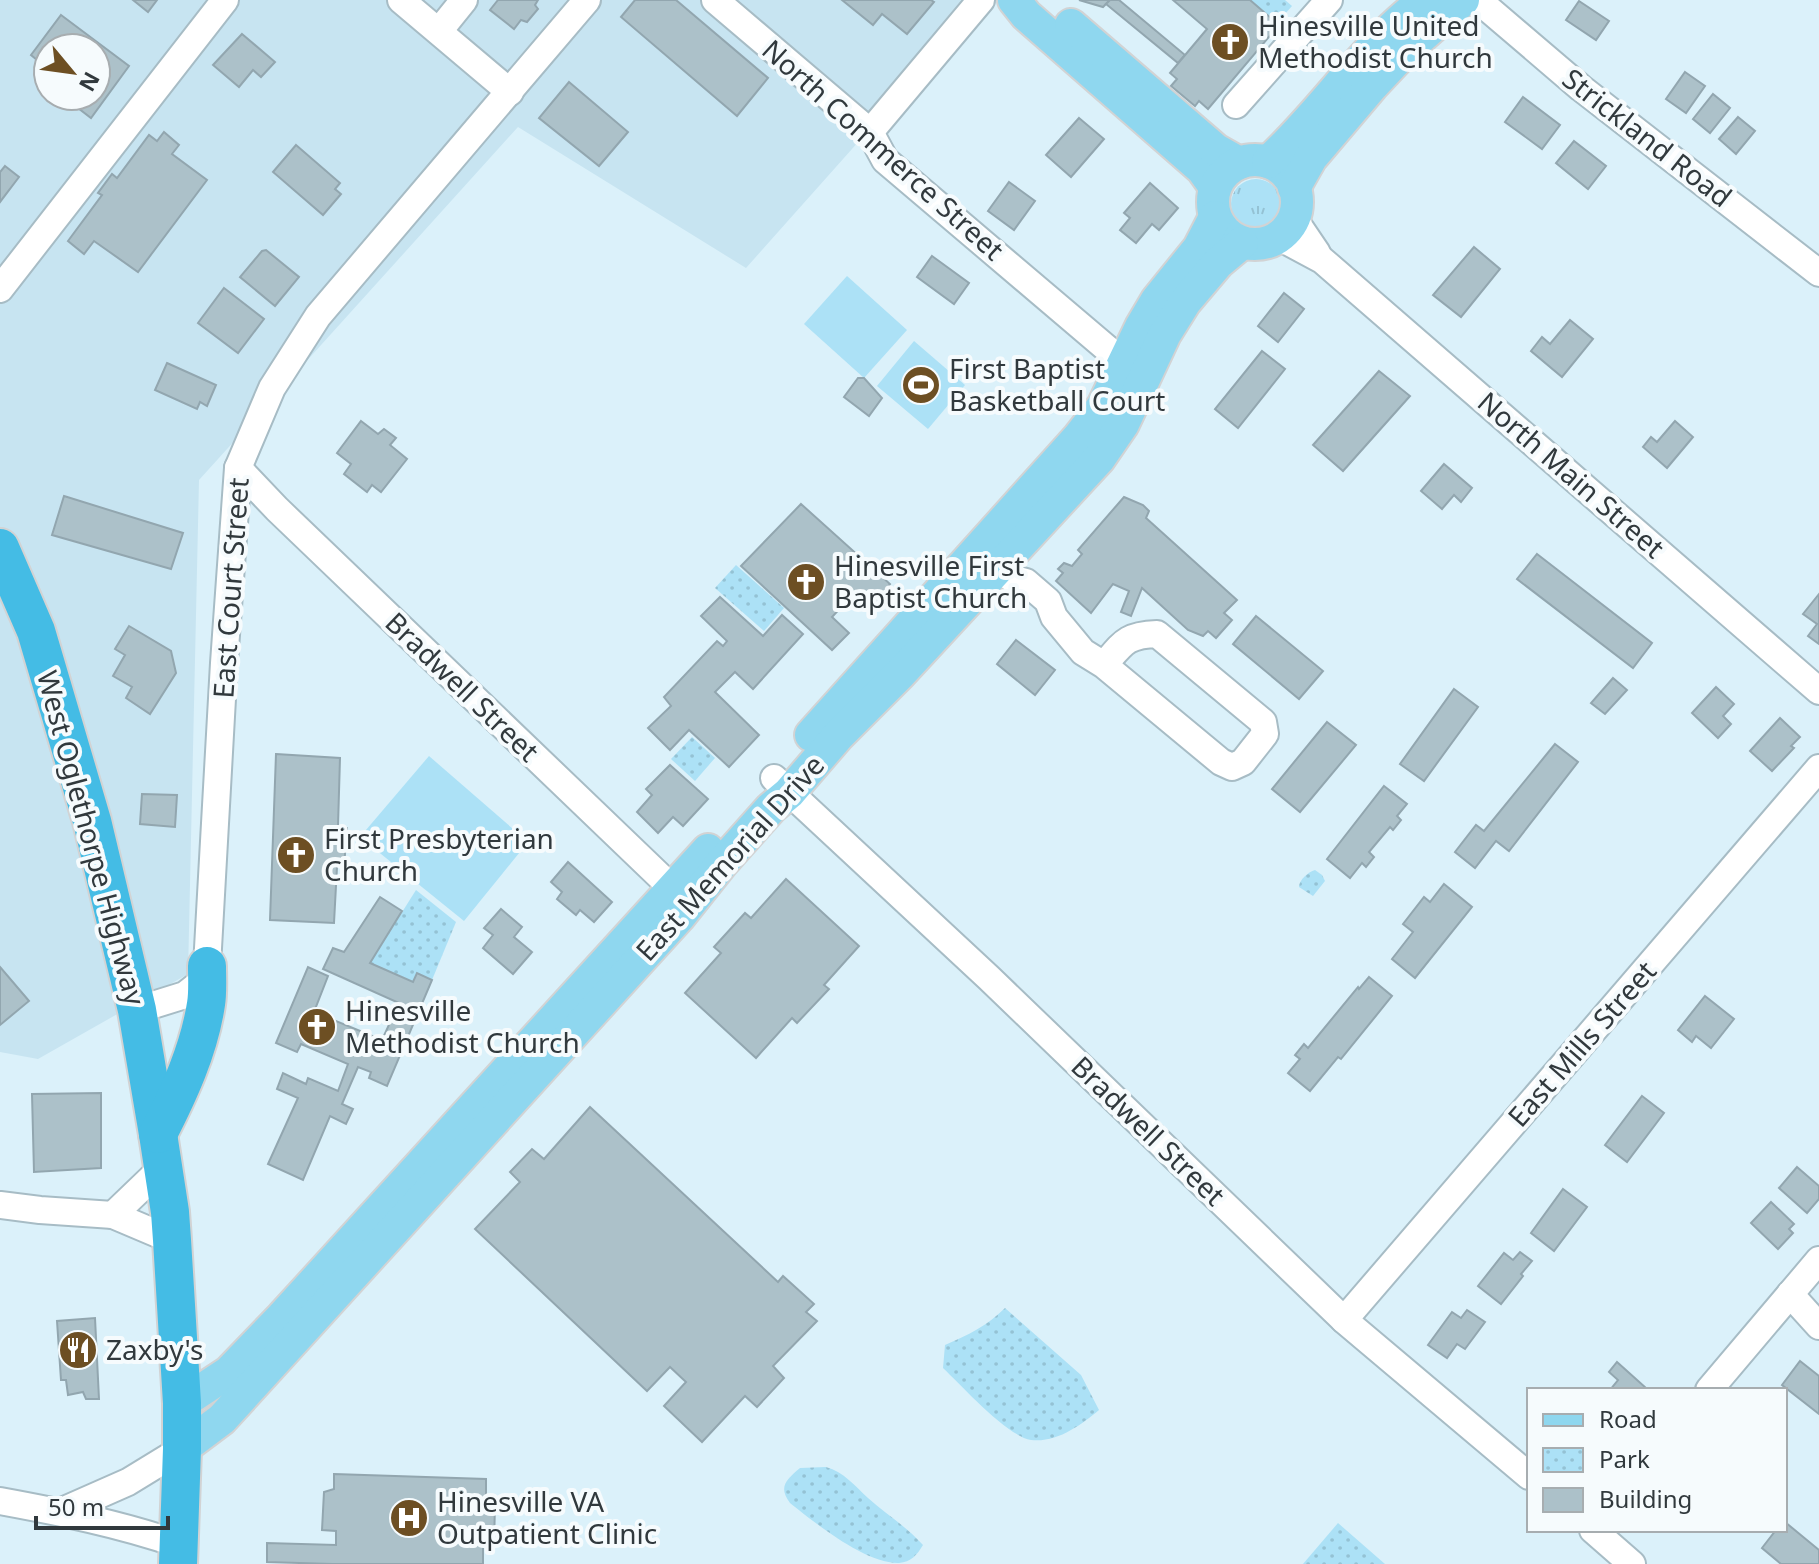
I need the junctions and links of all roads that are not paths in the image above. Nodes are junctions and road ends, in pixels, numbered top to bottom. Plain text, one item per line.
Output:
1 (225, 0) edge
2 (401, 0) edge
3 (464, 0) edge
4 (587, 0) edge
5 (715, 0) edge
6 (981, 0) edge
7 (1014, 0) edge
8 (1041, 0) edge
9 (1329, 0) edge
10 (1425, 0) edge
11 (1463, 0) edge
12 (1478, 0) edge
13 (439, 31) junction
14 (510, 92) junction
15 (1236, 105) dead end
16 (870, 132) junction
17 (1253, 162) junction
18 (1215, 202) junction
19 (1289, 215) junction
20 (1242, 243) junction
21 (1819, 273) edge
22 (0, 289) edge
23 (1124, 363) junction
24 (238, 468) junction
25 (0, 548) edge
26 (1006, 573) junction
27 (1104, 665) junction
28 (1819, 691) edge
29 (1819, 768) edge
30 (782, 786) junction
31 (680, 897) junction
32 (207, 966) junction
33 (137, 1010) junction
34 (161, 1151) junction
35 (0, 1205) edge
36 (113, 1215) junction
37 (172, 1240) junction
38 (1819, 1260) edge
39 (1790, 1294) junction
40 (1344, 1320) junction
41 (1819, 1326) edge
42 (1711, 1388) edge
43 (182, 1403) junction
44 (182, 1449) junction
45 (1527, 1474) edge
46 (0, 1501) edge
47 (60, 1512) junction
48 (1595, 1532) edge
49 (178, 1554) edge
50 (1632, 1564) edge

1 - 22 street
2 - 13 street
3 - 13 street
4 - 14 street, East Court Street
5 - 16 street, North Commerce Street
6 - 16 street
7 - 18 main road
8 - 17 main road
9 - 15 street
10 - 17 main road
11 - 19 main road
12 - 21 street, Strickland Road
13 - 14 street
14 - 24 street, East Court Street
16 - 23 street, North Commerce Street
17 - 18 main road
17 - 19 main road
18 - 20 main road
18 - 23 main road, East Memorial Drive
19 - 20 main road
19 - 28 street, North Main Street
20 - 26 main road, East Memorial Drive
23 - 30 main road, East Memorial Drive
24 - 31 street, Bradwell Street
24 - 32 street, East Court Street
25 - 33 highway, West Oglethorpe Highway
26 - 27 street
26 - 30 main road, East Memorial Drive
27 - 27 street
29 - 40 street, East Mills Street
30 - 31 main road, East Memorial Drive
30 - 40 street, Bradwell Street
31 - 43 main road, East Memorial Drive
31 - 44 main road, East Memorial Drive
32 - 33 street
32 - 34 highway
33 - 34 highway, West Oglethorpe Highway
34 - 36 street
34 - 37 highway, West Oglethorpe Highway
35 - 36 street
36 - 37 street
37 - 43 highway, West Oglethorpe Highway
38 - 39 street
39 - 41 street
39 - 42 street
40 - 45 street, Bradwell Street
43 - 44 highway, West Oglethorpe Highway
44 - 47 street
44 - 49 highway, West Oglethorpe Highway
46 - 47 street
47 - 49 street
48 - 50 street

